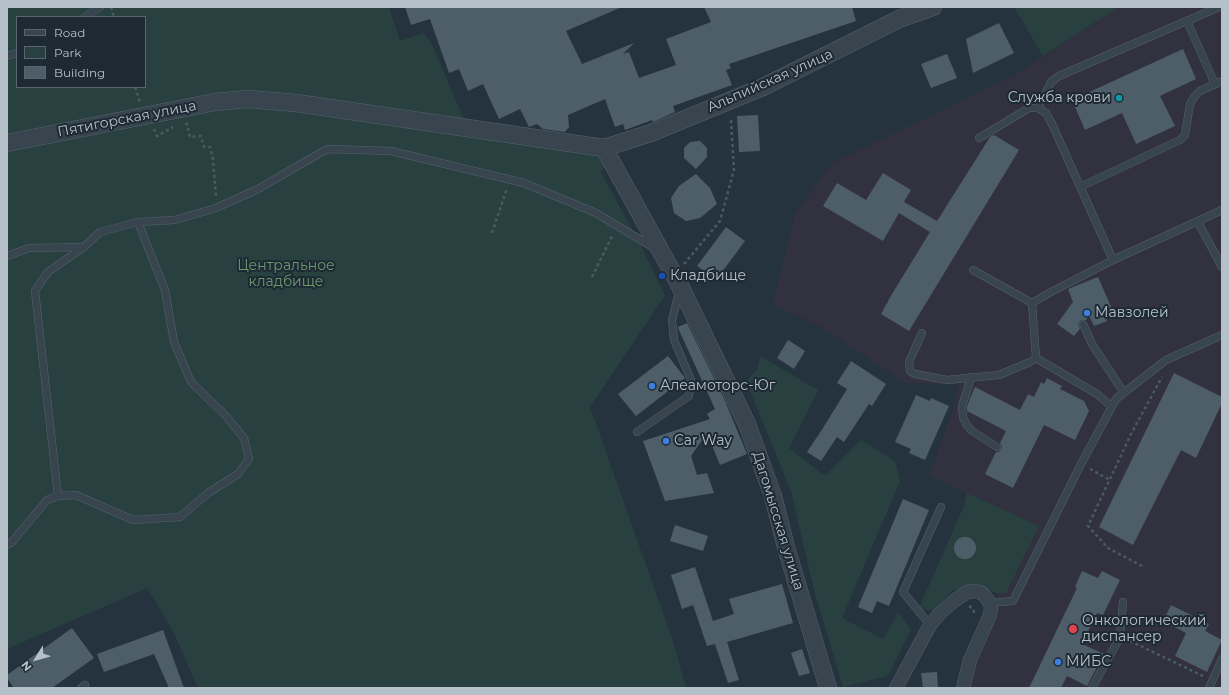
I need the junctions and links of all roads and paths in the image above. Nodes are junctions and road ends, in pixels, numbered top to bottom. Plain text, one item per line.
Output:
1 (100, 7) edge
2 (934, 7) edge
3 (1219, 7) edge
4 (86, 16) edge
5 (1187, 21) junction
6 (1219, 83) edge
7 (135, 88) edge
8 (140, 103) dead end
9 (1038, 108) junction
10 (731, 120) dead end
11 (182, 125) dead end
12 (176, 126) dead end
13 (152, 127) dead end
14 (979, 138) dead end
15 (7, 143) edge
16 (604, 148) junction
17 (509, 180) junction
18 (1080, 186) junction
19 (216, 208) junction
20 (1222, 210) edge
21 (138, 222) junction
22 (1198, 222) junction
23 (617, 226) junction
24 (492, 233) dead end
25 (84, 247) junction
26 (661, 252) junction
27 (7, 256) edge
28 (1113, 260) junction
29 (1222, 267) edge
30 (973, 270) dead end
31 (592, 277) dead end
32 (677, 279) junction
33 (1032, 304) junction
34 (1083, 324) dead end
35 (922, 333) dead end
36 (1222, 335) edge
37 (1036, 358) junction
38 (1166, 360) junction
39 (971, 377) junction
40 (1124, 393) junction
41 (1111, 406) junction
42 (637, 432) dead end
43 (997, 447) dead end
44 (1081, 464) junction
45 (1110, 480) junction
46 (58, 496) junction
47 (941, 507) dead end
48 (7, 545) edge
49 (1142, 566) dead end
50 (990, 602) junction
51 (1123, 602) dead end
52 (963, 606) dead end
53 (975, 616) dead end
54 (930, 625) junction
55 (1120, 637) junction
56 (1222, 659) edge
57 (1211, 685) edge
58 (828, 688) edge
59 (896, 688) edge
60 (963, 688) edge
61 (1092, 688) edge

1 - 4 lane
2 - 16 street, Альпийская улица
3 - 5 lane
5 - 6 lane
5 - 9 lane
6 - 18 lane
7 - 8 path
9 - 14 lane
9 - 18 lane
10 - 32 path
11 - 19 path
12 - 13 path
15 - 16 street, Пятигорская улица
16 - 26 street, Дагомысская улица
17 - 19 lane
17 - 23 lane
17 - 24 path
18 - 28 lane
19 - 21 lane
20 - 22 lane
21 - 25 lane
21 - 46 lane
22 - 28 lane
22 - 29 lane
23 - 26 lane
23 - 31 path
25 - 27 lane
25 - 46 lane
26 - 32 street, Дагомысская улица
28 - 33 lane
30 - 33 lane
32 - 42 lane
32 - 58 street, Дагомысская улица
33 - 37 lane
34 - 40 lane
35 - 39 lane
36 - 38 lane
37 - 39 lane
37 - 41 lane
38 - 40 lane
38 - 45 path
39 - 43 lane
40 - 41 lane
41 - 44 lane
44 - 45 path
44 - 50 lane
45 - 49 path
46 - 48 lane
47 - 54 lane
50 - 54 street
50 - 60 street
51 - 55 lane
52 - 53 path
54 - 59 street
55 - 57 path
55 - 61 lane
56 - 57 lane

